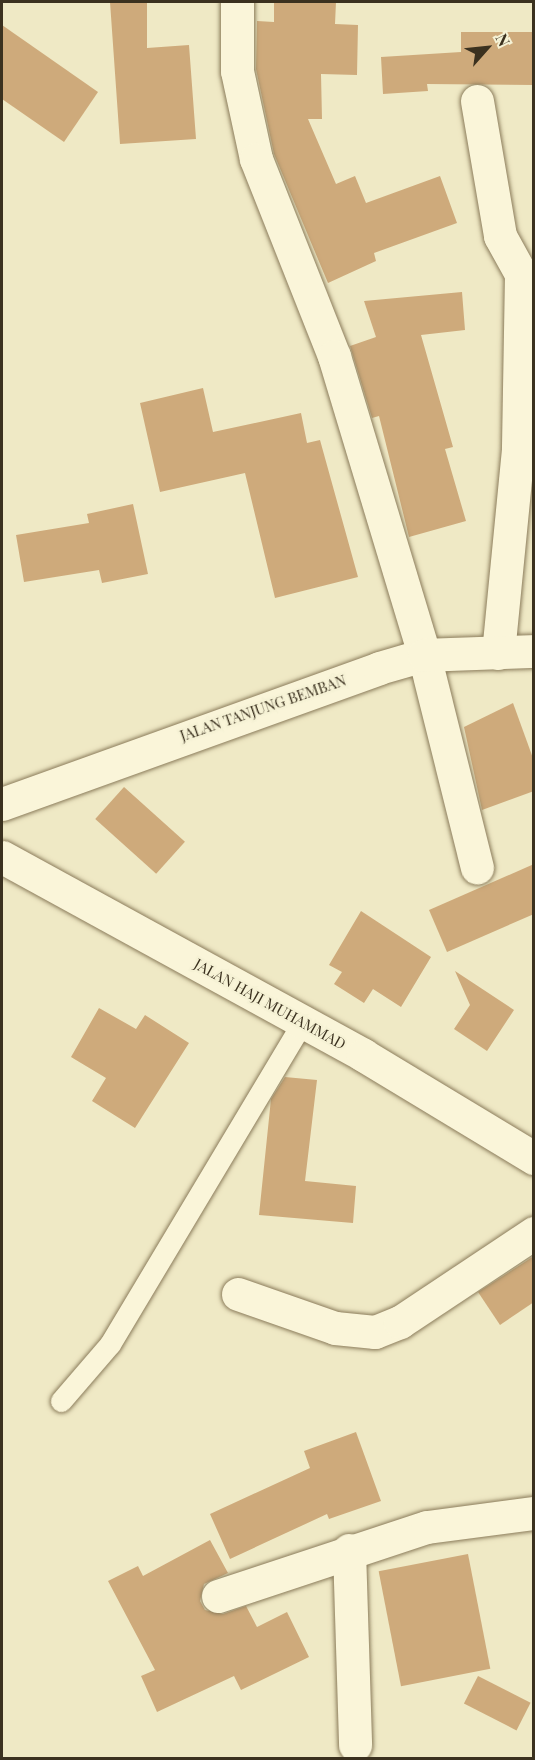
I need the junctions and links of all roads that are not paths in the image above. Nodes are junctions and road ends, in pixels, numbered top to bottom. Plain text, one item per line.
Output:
1 (237, 2) edge
2 (477, 101) dead end
3 (534, 651) edge
4 (498, 653) junction
5 (424, 655) junction
6 (2, 804) edge
7 (2, 857) edge
8 (477, 868) dead end
9 (303, 1022) junction
10 (534, 1158) edge
11 (534, 1233) edge
12 (238, 1294) dead end
13 (61, 1401) dead end
14 (534, 1513) edge
15 (349, 1550) junction
16 (218, 1596) dead end
17 (355, 1745) dead end

1 - 5 street
2 - 4 street
3 - 4 street, JALAN TANJUNG BEMBAN
4 - 5 street, JALAN TANJUNG BEMBAN
5 - 6 street, JALAN TANJUNG BEMBAN
5 - 8 street
7 - 9 street, JALAN HAJI MUHAMMAD
9 - 10 street, JALAN HAJI MUHAMMAD
9 - 13 lane
11 - 12 street
14 - 15 street
15 - 16 street
15 - 17 street

